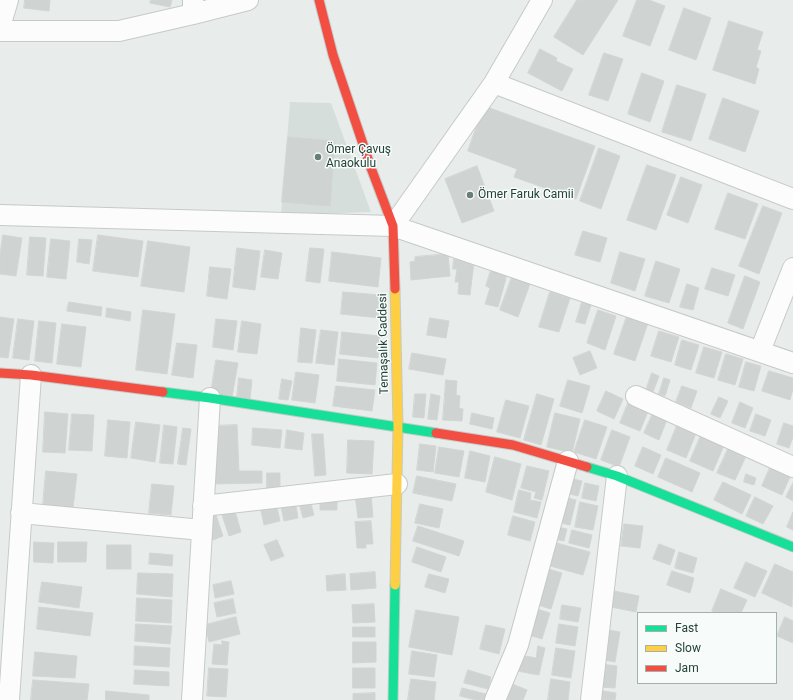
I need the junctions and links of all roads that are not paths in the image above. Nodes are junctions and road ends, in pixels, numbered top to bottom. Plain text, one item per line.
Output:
1 (8, 0) edge
2 (248, 0) edge
3 (319, 0) edge
4 (542, 0) edge
5 (193, 7) edge
6 (0, 28) edge
7 (0, 31) edge
8 (494, 83) junction
9 (793, 198) edge
10 (0, 215) edge
11 (393, 226) junction
12 (793, 268) edge
13 (760, 351) junction
14 (793, 363) edge
15 (0, 373) edge
16 (31, 375) junction
17 (636, 396) dead end
18 (210, 398) junction
19 (398, 426) junction
20 (568, 461) junction
21 (793, 466) edge
22 (617, 476) junction
23 (397, 484) junction
24 (203, 506) junction
25 (21, 513) junction
26 (202, 530) junction
27 (793, 547) edge
28 (7, 608) edge
29 (9, 700) edge
30 (192, 700) edge
31 (393, 700) edge
32 (496, 700) edge
33 (591, 700) edge

1 - 6 street
2 - 5 street
3 - 11 street, Temaşalık Caddesi
4 - 8 street
5 - 7 street
8 - 9 street
8 - 11 street
10 - 11 street
11 - 13 street
11 - 19 street, Temaşalık Caddesi
12 - 13 street
13 - 14 street
15 - 16 street
16 - 18 street
16 - 25 street
17 - 21 street
18 - 19 street
18 - 24 street
19 - 20 street
19 - 23 street, Temaşalık Caddesi
20 - 22 street
20 - 32 street
22 - 27 street
22 - 33 street
23 - 24 street
23 - 31 street, Temaşalık Caddesi
24 - 26 street
25 - 26 street
25 - 28 street
26 - 30 street
28 - 29 street

